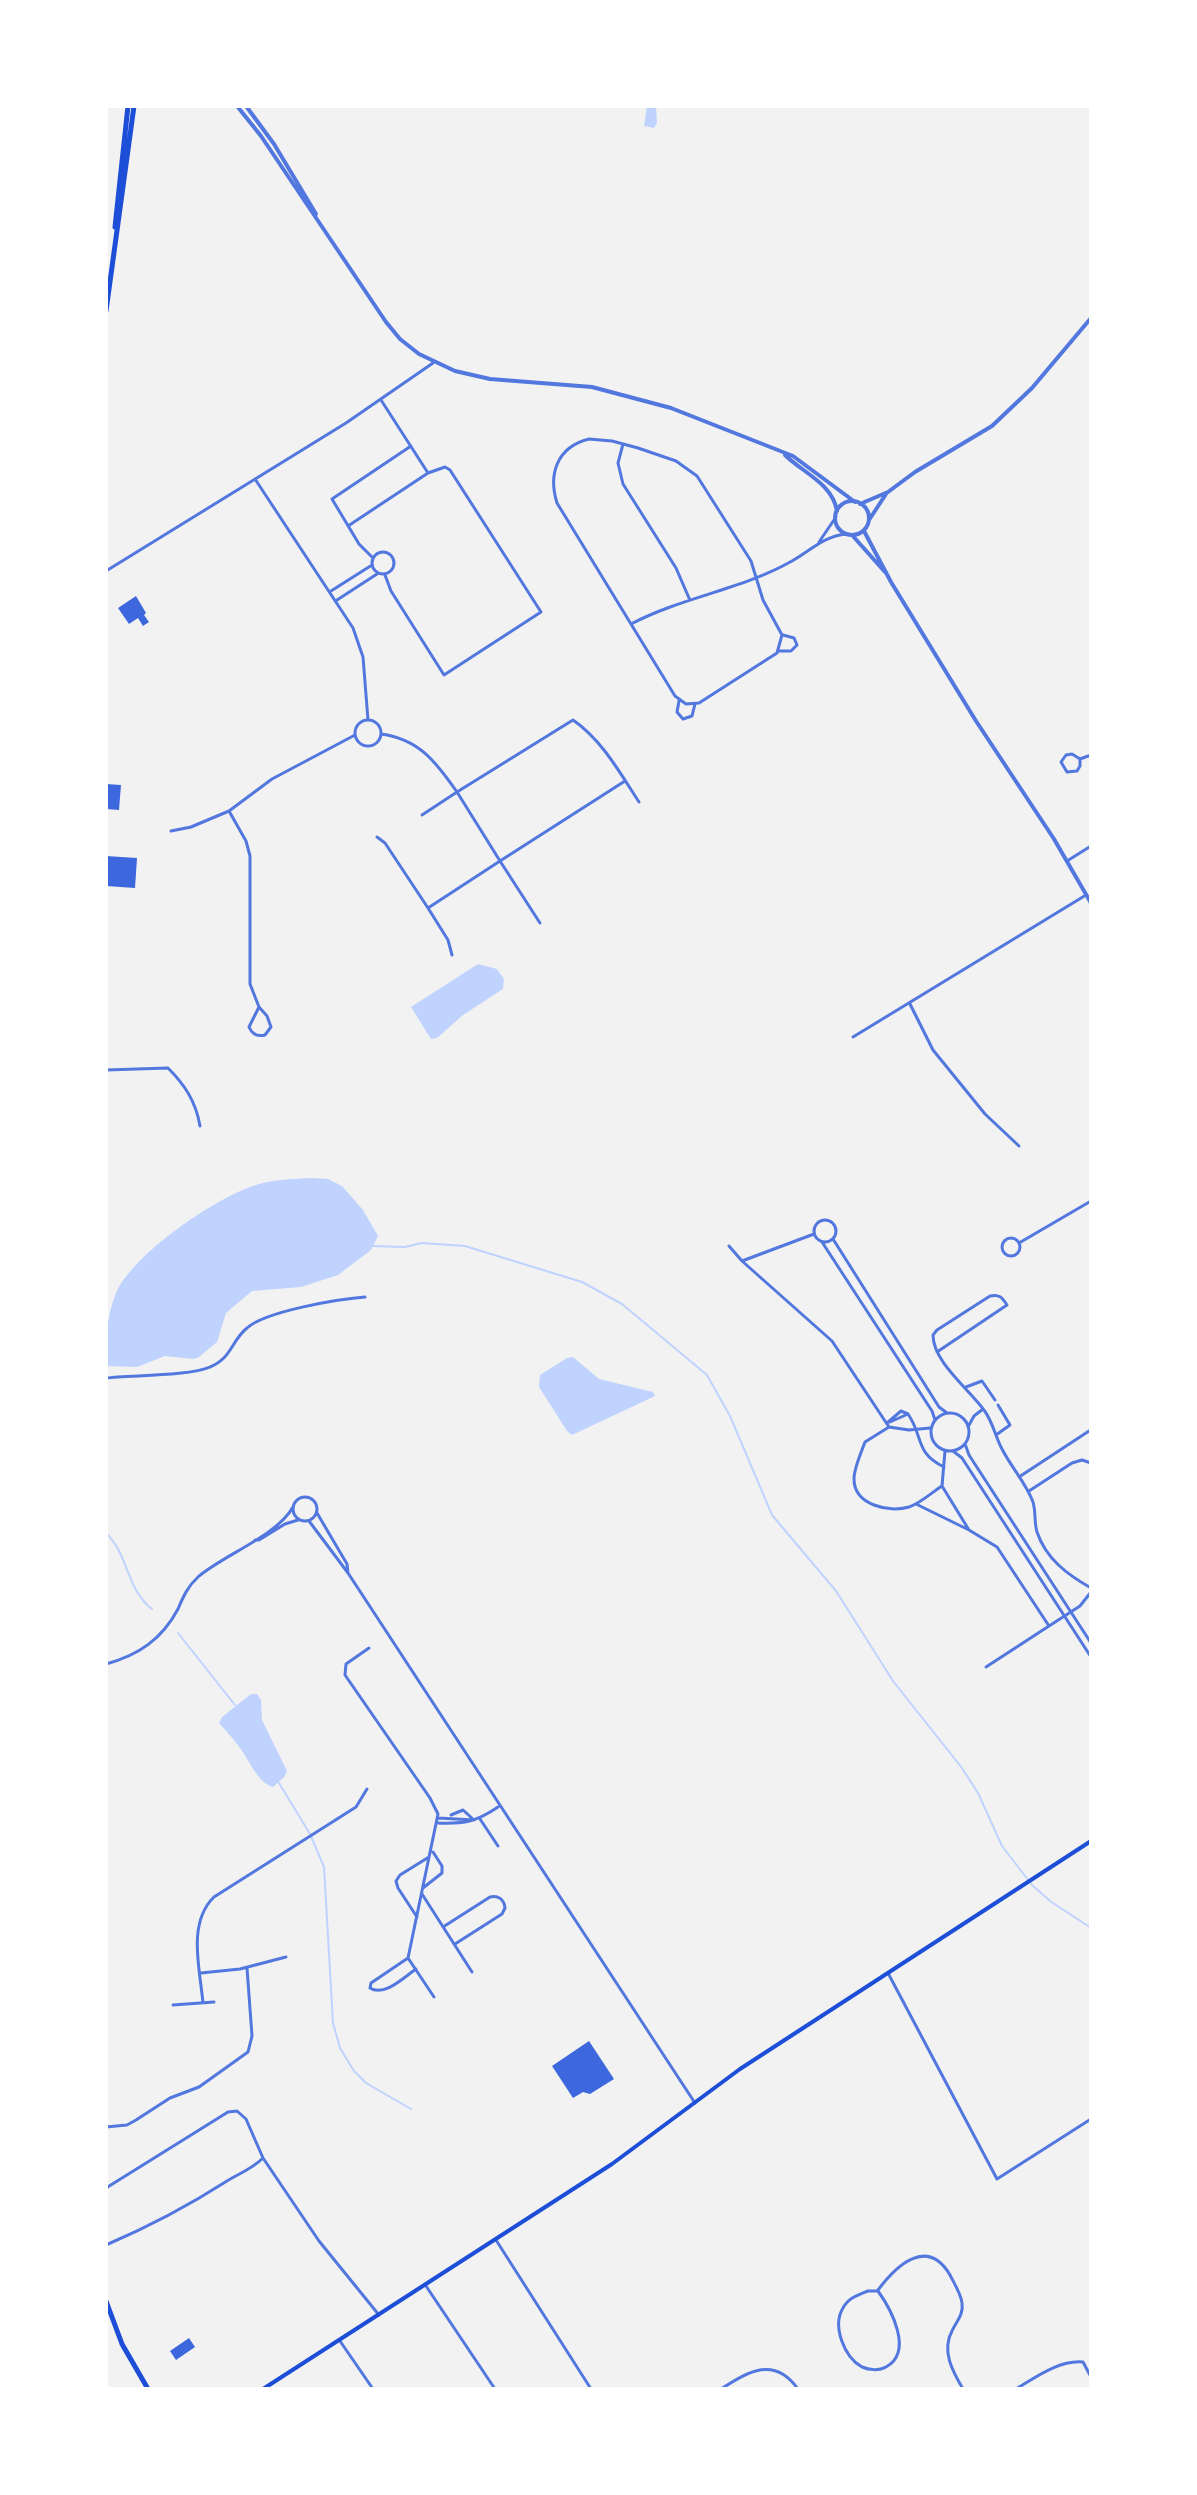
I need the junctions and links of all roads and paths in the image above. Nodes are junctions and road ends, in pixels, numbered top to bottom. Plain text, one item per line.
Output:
1 (131, 106) edge
2 (237, 106) edge
3 (246, 106) edge
4 (334, 243) junction
5 (106, 311) edge
6 (1091, 318) edge
7 (433, 363) junction
8 (381, 400) junction
9 (623, 444) junction
10 (411, 446) junction
11 (783, 453) junction
12 (428, 473) junction
13 (255, 479) junction
14 (888, 492) junction
15 (858, 503) junction
16 (836, 514) junction
17 (869, 520) junction
18 (348, 526) junction
19 (864, 531) junction
20 (849, 535) junction
21 (816, 545) junction
22 (373, 558) junction
23 (372, 565) junction
24 (106, 571) edge
25 (378, 574) junction
26 (887, 574) junction
27 (385, 575) junction
28 (756, 578) junction
29 (331, 592) junction
30 (689, 598) junction
31 (337, 600) junction
32 (631, 624) junction
33 (782, 635) junction
34 (779, 651) junction
35 (679, 701) junction
36 (695, 704) junction
37 (368, 720) junction
38 (381, 734) junction
39 (355, 735) junction
40 (1091, 755) edge
41 (1080, 759) junction
42 (625, 781) junction
43 (457, 792) junction
44 (639, 802) dead end
45 (229, 811) junction
46 (422, 815) dead end
47 (171, 831) dead end
48 (377, 837) dead end
49 (1091, 846) edge
50 (500, 861) junction
51 (1067, 861) junction
52 (1086, 895) junction
53 (1091, 903) edge
54 (428, 908) junction
55 (540, 923) dead end
56 (452, 955) dead end
57 (910, 1004) junction
58 (259, 1007) junction
59 (853, 1037) dead end
60 (106, 1070) edge
61 (200, 1126) dead end
62 (1019, 1146) dead end
63 (1091, 1201) edge
64 (814, 1234) junction
65 (833, 1239) junction
66 (822, 1242) junction
67 (1019, 1243) junction
68 (729, 1246) dead end
69 (742, 1261) junction
70 (365, 1297) dead end
71 (937, 1352) junction
72 (106, 1378) edge
73 (965, 1388) junction
74 (995, 1400) dead end
75 (998, 1405) dead end
76 (983, 1409) junction
77 (947, 1413) junction
78 (896, 1414) junction
79 (908, 1414) junction
80 (974, 1416) junction
81 (961, 1417) junction
82 (899, 1419) junction
83 (935, 1420) junction
84 (888, 1424) junction
85 (968, 1427) junction
86 (930, 1428) junction
87 (916, 1429) junction
88 (905, 1430) junction
89 (1091, 1433) edge
90 (996, 1435) junction
91 (965, 1444) junction
92 (945, 1451) junction
93 (953, 1451) junction
94 (1091, 1463) edge
95 (944, 1467) junction
96 (1019, 1477) junction
97 (942, 1486) junction
98 (1028, 1491) junction
99 (916, 1504) junction
100 (293, 1507) junction
101 (317, 1513) junction
102 (300, 1520) junction
103 (309, 1521) junction
104 (969, 1530) junction
105 (255, 1540) junction
106 (348, 1573) junction
107 (1091, 1590) edge
108 (1071, 1612) junction
109 (1064, 1616) junction
110 (1049, 1626) junction
111 (1091, 1643) edge
112 (369, 1648) dead end
113 (1091, 1657) edge
114 (106, 1662) edge
115 (986, 1667) dead end
116 (367, 1789) dead end
117 (499, 1806) junction
118 (449, 1817) junction
119 (480, 1819) junction
120 (438, 1820) junction
121 (474, 1820) junction
122 (1091, 1841) edge
123 (498, 1846) dead end
124 (431, 1849) junction
125 (429, 1857) junction
126 (423, 1888) junction
127 (422, 1894) junction
128 (417, 1917) junction
129 (443, 1927) junction
130 (455, 1944) junction
131 (286, 1957) dead end
132 (408, 1958) junction
133 (247, 1968) junction
134 (416, 1969) junction
135 (472, 1972) dead end
136 (201, 1973) junction
137 (888, 1973) junction
138 (434, 1997) dead end
139 (214, 2002) dead end
140 (203, 2003) junction
141 (173, 2005) dead end
142 (695, 2103) junction
143 (1091, 2119) edge
144 (106, 2127) edge
145 (263, 2158) junction
146 (106, 2188) edge
147 (496, 2240) junction
148 (106, 2245) edge
149 (426, 2285) junction
150 (878, 2291) junction
151 (106, 2301) edge
152 (379, 2315) junction
153 (340, 2341) junction
154 (1091, 2377) edge
155 (148, 2389) edge
156 (263, 2389) edge
157 (373, 2389) edge
158 (495, 2389) edge
159 (591, 2389) edge
160 (721, 2389) edge
161 (798, 2389) edge
162 (963, 2389) edge
163 (1016, 2389) edge

1 - 5 main road
2 - 4 street
3 - 4 street
4 - 7 street
6 - 14 street
7 - 8 street
7 - 11 street
8 - 10 street
8 - 13 street
9 - 28 street
9 - 30 street
9 - 32 street
10 - 12 street
10 - 18 street
11 - 15 street
11 - 16 street
12 - 18 street
12 - 27 street
13 - 24 street
13 - 29 street
14 - 15 street
14 - 17 street
15 - 16 street
15 - 17 street
16 - 20 street
16 - 21 street
17 - 19 street
18 - 22 street
19 - 20 street
19 - 26 street
20 - 21 street
20 - 26 street
21 - 28 street
22 - 23 street
22 - 27 street
23 - 25 street
23 - 29 street
25 - 27 street
25 - 31 street
26 - 51 street
28 - 30 street
28 - 33 street
29 - 31 street
30 - 32 street
31 - 37 street
32 - 35 street
33 - 34 street
33 - 34 street
34 - 36 street
35 - 36 street
35 - 36 street
37 - 38 street
37 - 39 street
38 - 39 street
38 - 43 street
39 - 45 street
40 - 41 street
41 - 41 street
42 - 43 street
42 - 44 street
42 - 50 street
43 - 46 street
43 - 50 street
45 - 47 street
45 - 58 street
48 - 54 street
49 - 51 street
50 - 54 street
50 - 55 street
51 - 52 street
52 - 53 street
52 - 57 street
54 - 56 street
57 - 59 street
57 - 62 street
58 - 58 street
60 - 61 street
63 - 67 street
64 - 65 street
64 - 66 street
64 - 69 street
65 - 66 street
65 - 77 street
66 - 83 street
67 - 67 street
68 - 69 street
69 - 84 street
70 - 72 street
71 - 71 street
71 - 73 street
73 - 74 street
73 - 76 street
75 - 90 street
76 - 80 street
76 - 90 street
77 - 81 street
77 - 83 street
78 - 79 street
78 - 82 street
78 - 84 street
79 - 82 street
79 - 87 street
80 - 81 street
80 - 85 street
81 - 85 street
82 - 84 street
82 - 88 street
83 - 86 street
84 - 88 street
84 - 99 street
85 - 91 street
86 - 87 street
86 - 92 street
87 - 88 street
87 - 95 street
89 - 96 street
90 - 96 street
91 - 93 street
91 - 108 street
92 - 93 street
92 - 95 street
93 - 109 street
94 - 98 street
95 - 97 street
96 - 98 street
97 - 99 street
97 - 104 street
98 - 107 street
99 - 104 street
100 - 101 street
100 - 102 street
100 - 105 street
101 - 103 street
101 - 106 street
102 - 103 street
102 - 105 street
103 - 106 street
104 - 110 street
105 - 114 street
106 - 117 street
107 - 108 street
108 - 109 street
108 - 111 street
109 - 110 street
109 - 113 street
110 - 115 street
112 - 120 street
116 - 136 street
117 - 119 street
117 - 142 street
118 - 120 street
118 - 121 street
118 - 121 street
119 - 121 street
119 - 123 street
120 - 121 street
120 - 124 street
122 - 137 main road
124 - 125 street
124 - 126 street
125 - 126 street
125 - 128 street
126 - 127 street
127 - 128 street
127 - 129 street
128 - 132 street
129 - 130 street
129 - 130 street
130 - 135 street
131 - 133 street
132 - 134 street
132 - 134 street
133 - 136 street
133 - 144 street
134 - 138 street
136 - 140 street
137 - 142 main road
137 - 143 street
139 - 140 street
140 - 141 street
142 - 147 main road
145 - 146 street
145 - 148 street
145 - 152 street
147 - 149 main road
147 - 159 street
149 - 152 main road
149 - 158 street
150 - 150 street
150 - 162 street
151 - 155 main road
152 - 153 main road
153 - 156 main road
153 - 157 street
154 - 163 street
160 - 161 street

